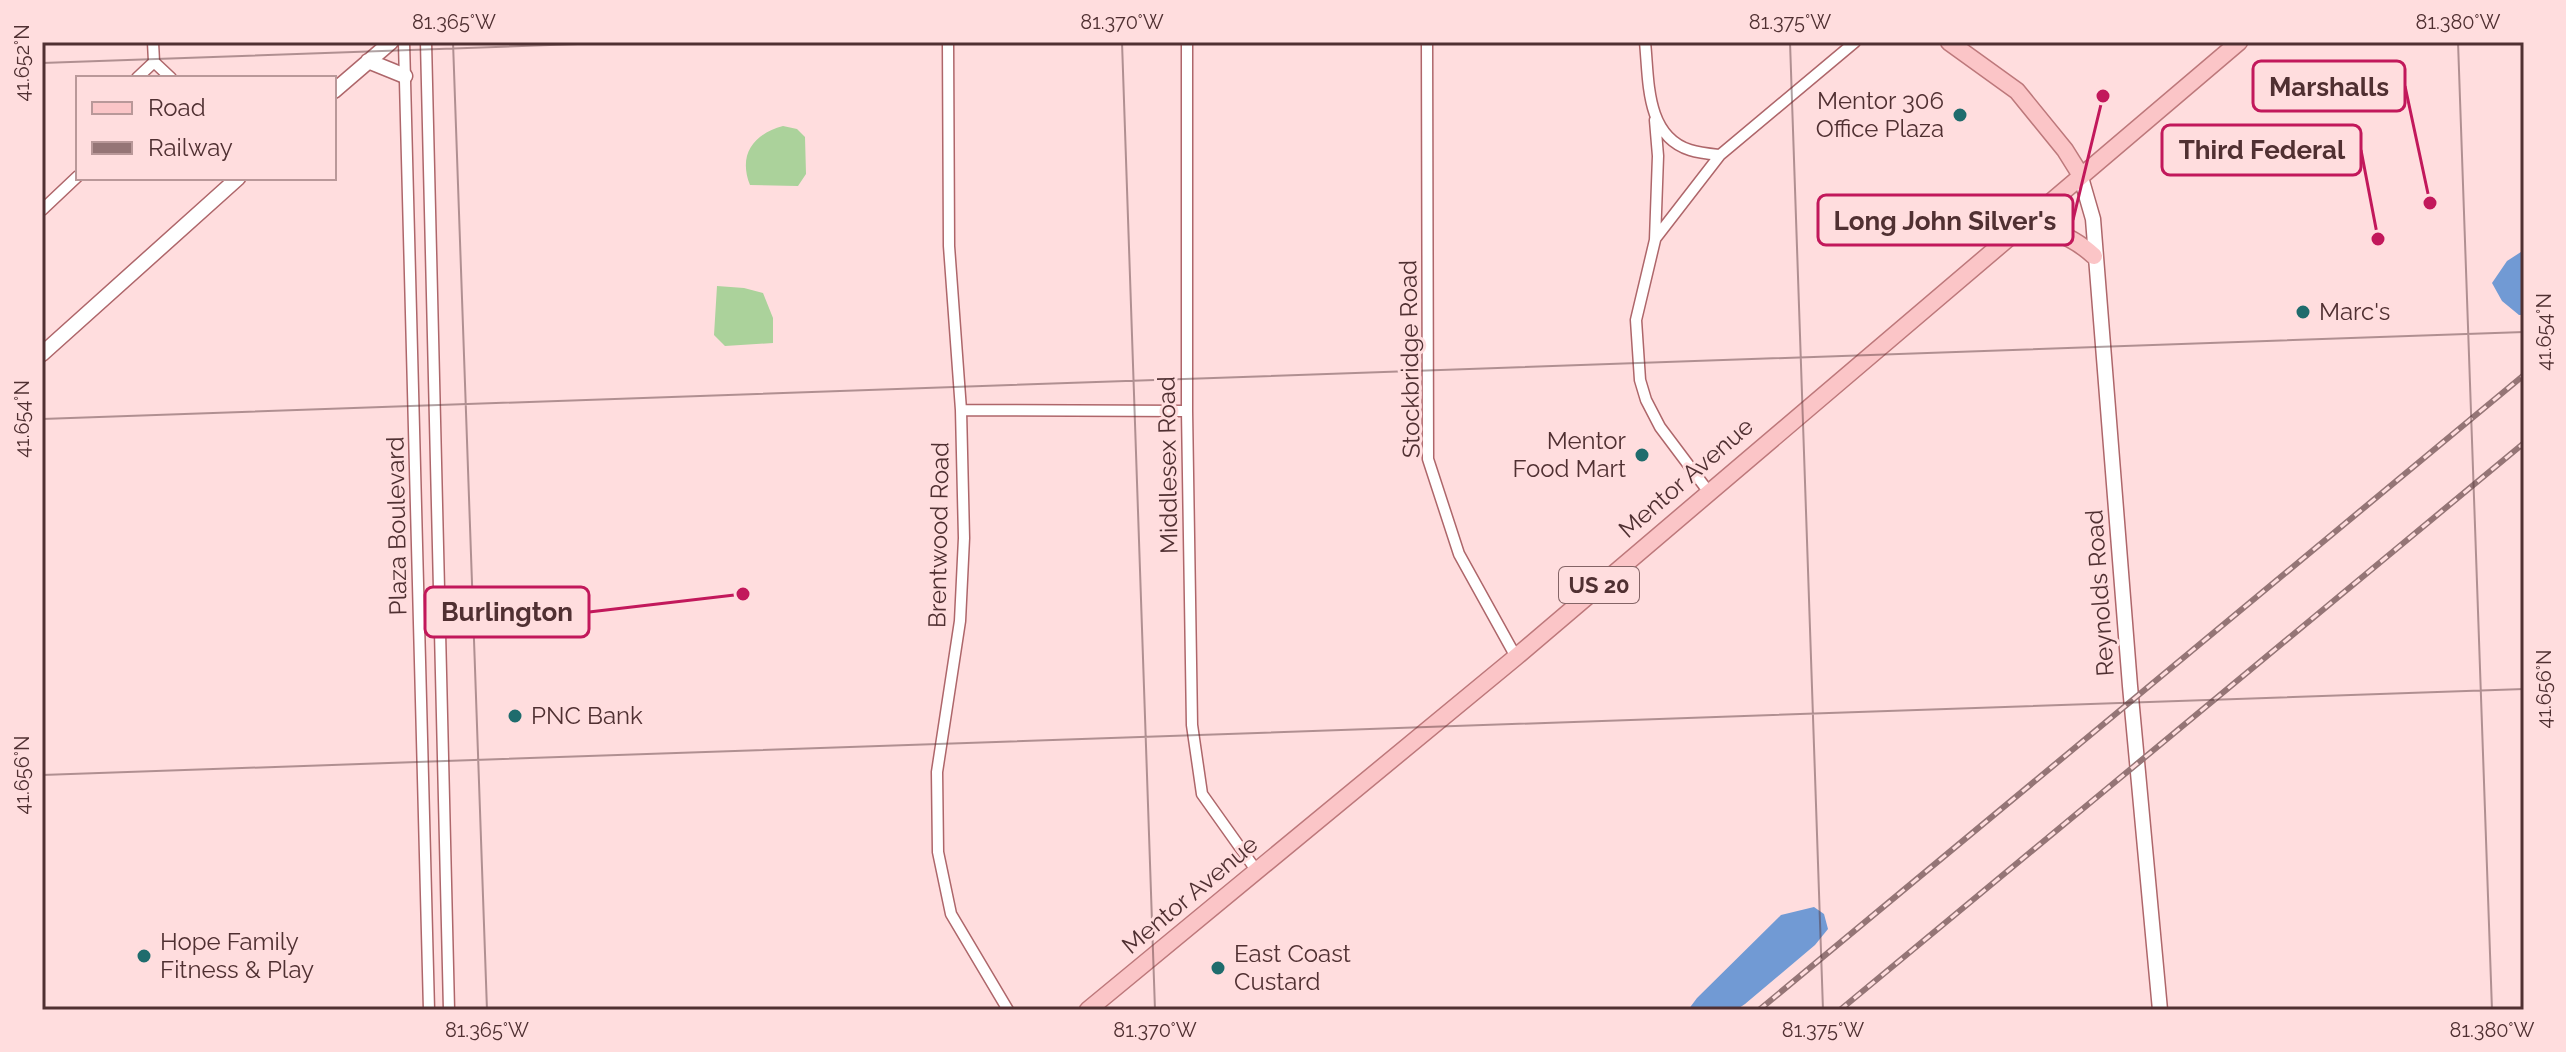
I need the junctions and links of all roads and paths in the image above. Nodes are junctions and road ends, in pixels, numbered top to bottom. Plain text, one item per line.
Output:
1 (153, 42) edge
2 (391, 42) edge
3 (404, 42) edge
4 (426, 42) edge
5 (948, 42) edge
6 (1187, 42) edge
7 (1427, 42) edge
8 (1645, 42) edge
9 (1855, 42) edge
10 (1949, 42) edge
11 (2239, 42) edge
12 (368, 61) junction
13 (154, 62) junction
14 (139, 76) edge
15 (169, 76) edge
16 (405, 76) junction
17 (336, 89) edge
18 (1655, 120) junction
19 (1720, 155) junction
20 (2080, 174) junction
21 (76, 178) edge
22 (236, 180) edge
23 (42, 210) edge
24 (2010, 235) junction
25 (1655, 240) junction
26 (2094, 256) junction
27 (42, 354) edge
28 (961, 410) junction
29 (1187, 411) junction
30 (1708, 491) junction
31 (1516, 657) junction
32 (1256, 870) junction
33 (429, 1010) edge
34 (449, 1010) edge
35 (1008, 1010) edge
36 (1088, 1010) edge
37 (2160, 1010) edge

1 - 13 street
2 - 12 main road
3 - 16 street, Plaza Boulevard
4 - 34 street, Plaza Boulevard
5 - 28 street, Brentwood Road
6 - 29 street, Middlesex Road
7 - 31 street, Stockbridge Road
8 - 18 street
9 - 19 street
10 - 20 main road
11 - 20 main road, Mentor Avenue / US 20
12 - 16 main road
12 - 17 main road
13 - 14 street
13 - 15 street
16 - 33 street, Plaza Boulevard
18 - 19 street
18 - 25 street
19 - 25 street
20 - 24 main road, Mentor Avenue / US 20
20 - 26 main road, Reynolds Road
21 - 23 street
22 - 27 main road
24 - 26 main road
24 - 30 main road, Mentor Avenue / US 20
25 - 30 street
26 - 37 main road, Reynolds Road
28 - 29 street
28 - 35 street, Brentwood Road
29 - 32 street, Middlesex Road
30 - 31 main road, Mentor Avenue / US 20
31 - 32 main road, Mentor Avenue / US 20
32 - 36 main road, Mentor Avenue / US 20

